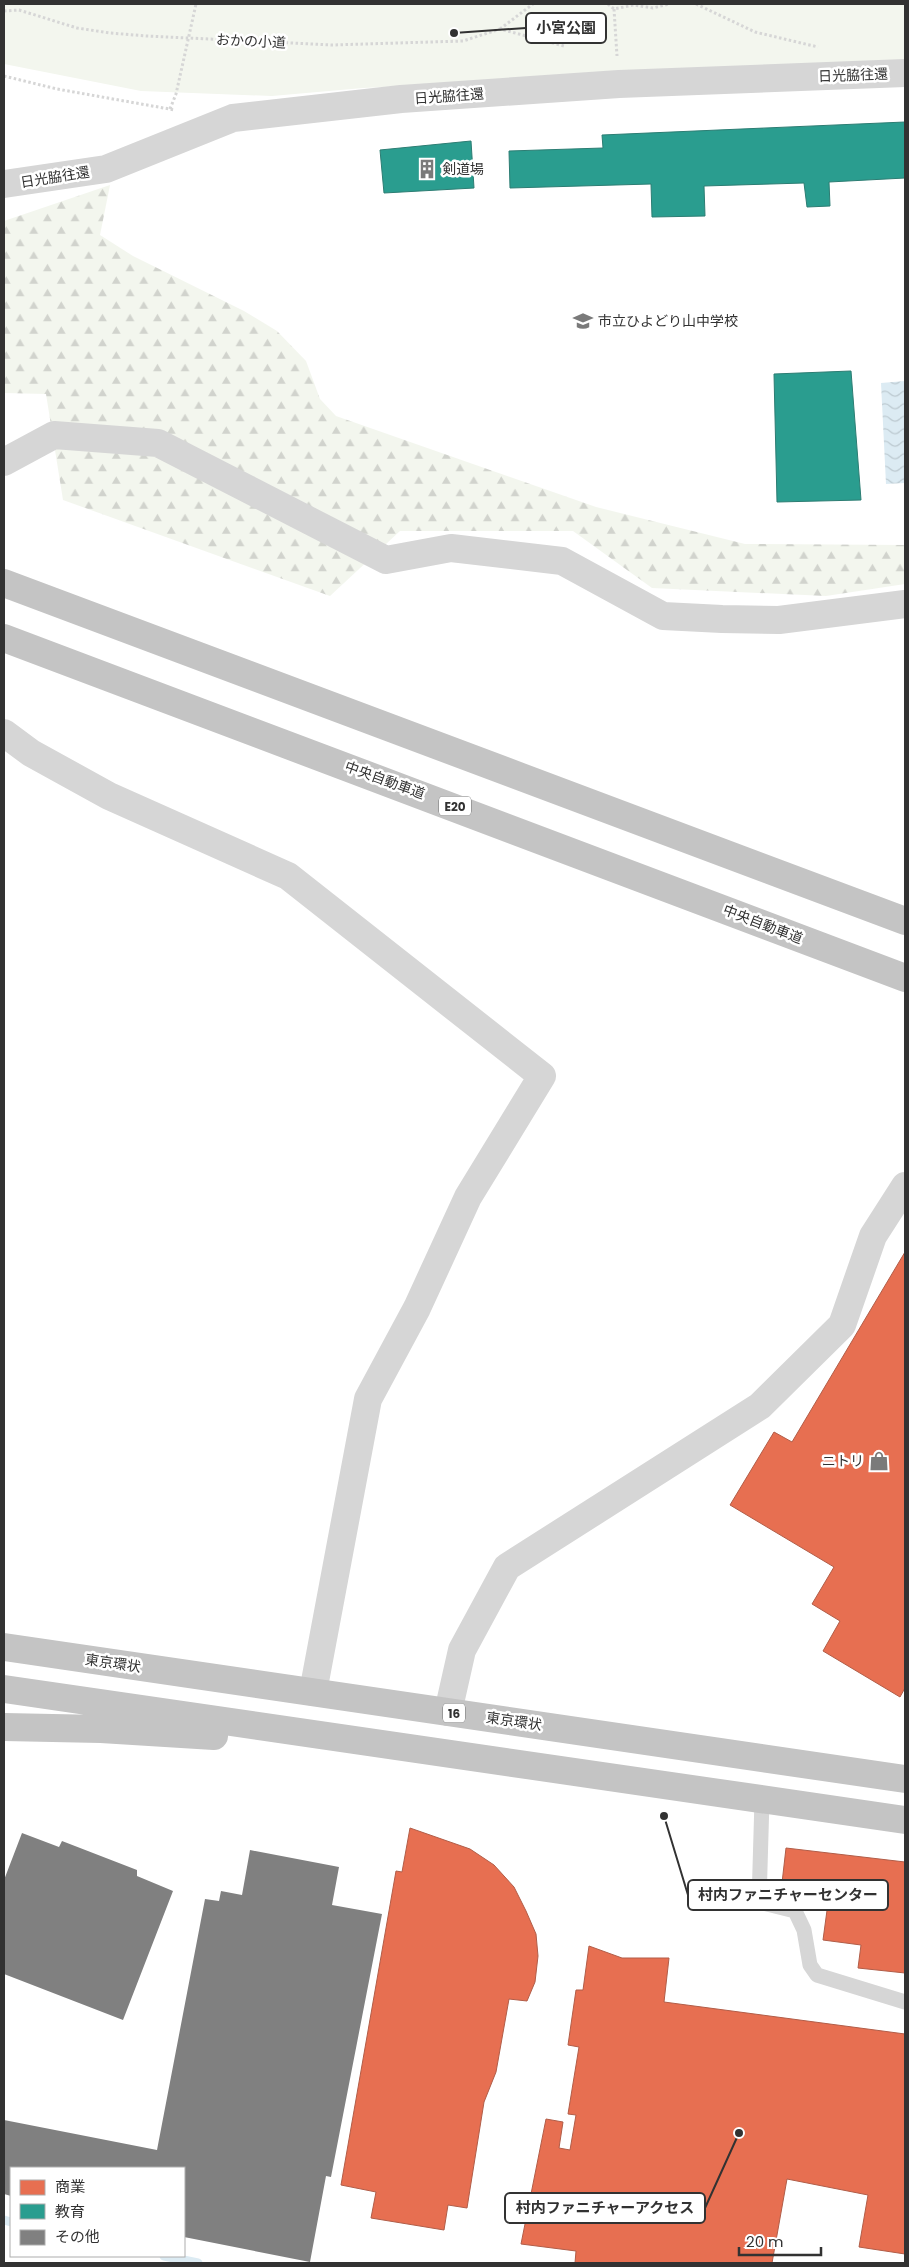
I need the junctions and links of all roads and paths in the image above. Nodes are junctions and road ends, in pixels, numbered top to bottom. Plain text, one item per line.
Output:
1 (196, 4) edge
2 (534, 4) edge
3 (608, 4) edge
4 (669, 4) edge
5 (696, 4) edge
6 (614, 9) junction
7 (4, 11) edge
8 (500, 30) junction
9 (188, 38) junction
10 (564, 46) dead end
11 (819, 47) dead end
12 (905, 73) edge
13 (4, 76) edge
14 (619, 84) junction
15 (170, 109) junction
16 (179, 110) dead end
17 (4, 184) edge
18 (4, 462) edge
19 (4, 583) edge
20 (905, 604) edge
21 (4, 638) edge
22 (4, 733) edge
23 (905, 921) edge
24 (905, 978) edge
25 (905, 1186) edge
26 (4, 1646) edge
27 (221, 1678) junction
28 (4, 1689) edge
29 (313, 1692) junction
30 (448, 1712) junction
31 (223, 1721) junction
32 (4, 1727) edge
33 (487, 1759) junction
34 (905, 1779) edge
35 (762, 1800) junction
36 (905, 1820) edge
37 (905, 2002) edge

1 - 9 path
2 - 8 path, おかの小道
3 - 6 path
4 - 6 path
5 - 11 path
6 - 14 path
7 - 9 path, おかの小道
8 - 9 path, おかの小道
8 - 10 path
9 - 15 path
12 - 14 street, 日光脇往還
13 - 15 path
14 - 17 street, 日光脇往還
15 - 16 path
18 - 20 street
19 - 23 highway
21 - 24 highway, 中央自動車道 / E20
22 - 29 street
25 - 30 street
26 - 27 highway, 東京環状 / 16
27 - 29 highway, 東京環状 / 16
27 - 31 highway
28 - 31 highway
29 - 30 highway, 東京環状 / 16
30 - 34 highway, 東京環状 / 16
31 - 33 highway
32 - 33 highway
33 - 35 highway
35 - 36 highway
35 - 37 lane

